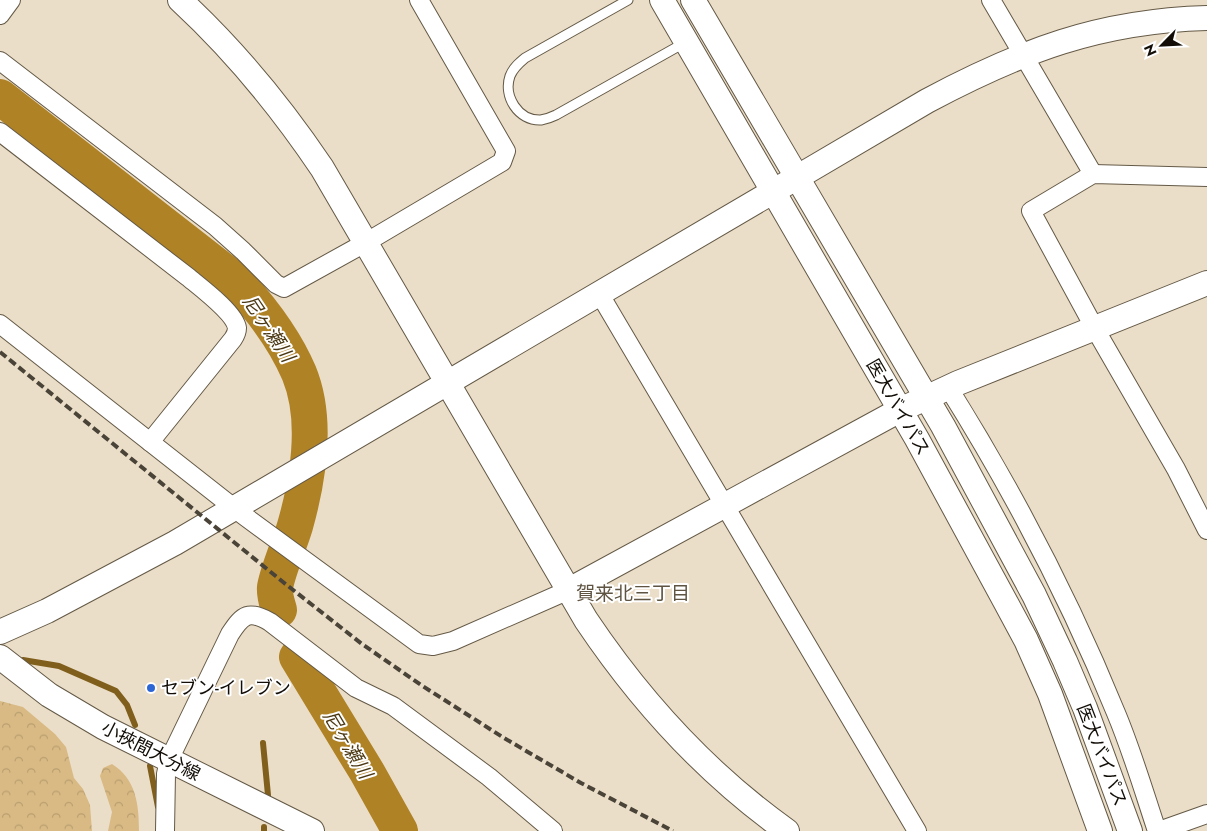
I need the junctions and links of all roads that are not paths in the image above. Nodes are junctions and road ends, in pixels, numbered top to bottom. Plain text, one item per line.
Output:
1 (12, 0) edge
2 (180, 0) edge
3 (419, 0) edge
4 (628, 0) edge
5 (662, 0) edge
6 (693, 0) edge
7 (991, 0) edge
8 (0, 15) edge
9 (1207, 18) edge
10 (687, 42) junction
11 (1023, 54) junction
12 (0, 61) edge
13 (0, 132) edge
14 (1093, 174) junction
15 (797, 178) junction
16 (1207, 178) edge
17 (774, 192) junction
18 (365, 243) junction
19 (1207, 283) edge
20 (599, 293) junction
21 (0, 324) edge
22 (1094, 327) junction
23 (447, 382) junction
24 (948, 387) junction
25 (926, 397) junction
26 (900, 410) junction
27 (150, 442) junction
28 (725, 506) junction
29 (233, 508) junction
30 (1207, 530) edge
31 (569, 590) junction
32 (0, 632) edge
33 (0, 657) edge
34 (169, 760) junction
35 (1207, 814) edge
36 (165, 831) edge
37 (312, 831) edge
38 (553, 831) edge
39 (787, 831) edge
40 (917, 831) edge
41 (1100, 831) edge
42 (1130, 831) edge
43 (1158, 831) edge

1 - 8 street
2 - 18 street
3 - 18 street
4 - 10 lane
5 - 10 street, 医大バイパス
6 - 15 street, 医大バイパス
7 - 11 street
9 - 11 street
10 - 17 street, 医大バイパス
11 - 14 street
11 - 15 street
12 - 18 street
13 - 27 street
14 - 16 street
14 - 22 street
15 - 17 street
15 - 25 street, 医大バイパス
17 - 20 street
17 - 26 street, 医大バイパス
18 - 23 street
19 - 22 street
20 - 23 street
20 - 28 street
21 - 27 street
22 - 24 street
22 - 30 street
23 - 29 street
23 - 31 street
24 - 25 street
24 - 43 street
25 - 26 street
25 - 42 street, 医大バイパス
26 - 28 street
26 - 41 street, 医大バイパス
27 - 29 street
28 - 31 street
28 - 40 street
29 - 31 street
29 - 32 street
31 - 39 street
33 - 34 street, 小挾間大分線
34 - 36 street
34 - 37 street, 小挾間大分線
34 - 38 street
35 - 43 street

